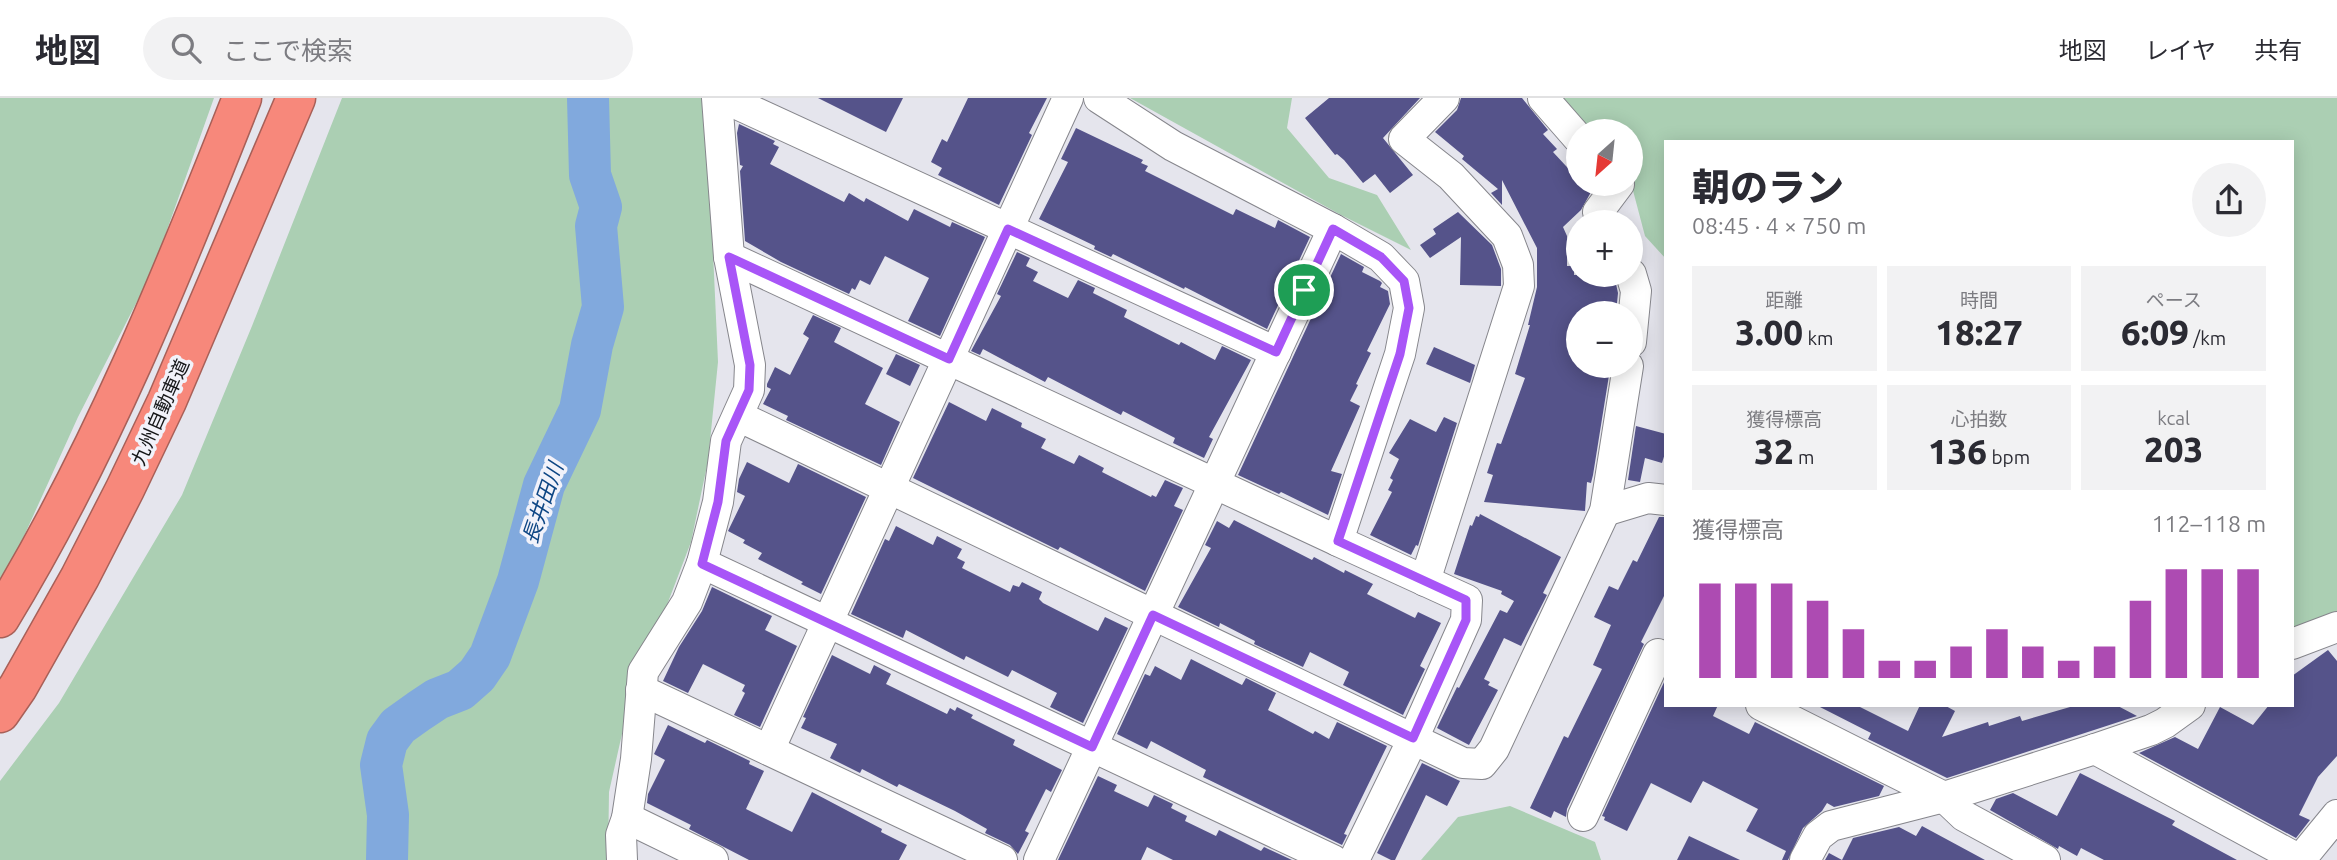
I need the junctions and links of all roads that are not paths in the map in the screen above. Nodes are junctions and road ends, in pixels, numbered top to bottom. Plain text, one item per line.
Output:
1 (242, 98) edge
2 (296, 98) edge
3 (718, 98) edge
4 (724, 98) edge
5 (1068, 98) edge
6 (1098, 98) edge
7 (1444, 98) edge
8 (1543, 98) edge
9 (1566, 124) edge
10 (1008, 229) junction
11 (1333, 229) junction
12 (729, 257) junction
13 (1276, 352) junction
14 (949, 359) junction
15 (1626, 378) edge
16 (738, 416) junction
17 (1215, 483) junction
18 (889, 488) junction
19 (1664, 500) edge
20 (1605, 511) junction
21 (1338, 541) junction
22 (702, 564) junction
23 (1425, 581) junction
24 (1153, 615) junction
25 (0, 618) edge
26 (827, 623) junction
27 (2337, 626) edge
28 (2294, 643) edge
29 (1663, 649) edge
30 (641, 690) junction
31 (1765, 707) edge
32 (2187, 707) edge
33 (0, 713) edge
34 (1413, 738) junction
35 (1092, 747) junction
36 (769, 750) junction
37 (2095, 750) junction
38 (1944, 797) junction
39 (2337, 815) edge
40 (1583, 816) dead end
41 (626, 818) junction
42 (2002, 850) edge
43 (622, 860) edge
44 (713, 860) edge
45 (1002, 860) edge
46 (1039, 860) edge
47 (1333, 860) edge
48 (1353, 860) edge
49 (1805, 860) edge
50 (2045, 860) edge
51 (2300, 860) edge

1 - 25 highway
2 - 33 highway, 九州自動車道
3 - 12 street
4 - 10 street
5 - 10 street
6 - 11 street
7 - 23 street
8 - 9 street
10 - 13 street
10 - 14 street
11 - 13 street
11 - 21 street
12 - 14 street
12 - 16 street
13 - 17 street
14 - 17 street
14 - 18 street
15 - 20 street
16 - 18 street
16 - 22 street
17 - 21 street
17 - 24 street
18 - 24 street
18 - 26 street
19 - 20 street
20 - 34 street
21 - 23 street
22 - 26 street
22 - 30 street
23 - 34 street
24 - 34 street
24 - 35 street
26 - 35 street
26 - 36 street
27 - 28 street
29 - 40 street
30 - 36 street
30 - 41 street
31 - 38 street
32 - 37 street
34 - 48 street
35 - 46 street
35 - 47 street
36 - 45 street
37 - 38 street
37 - 51 street
38 - 42 street
38 - 49 street
39 - 51 street
41 - 43 street
41 - 44 street
42 - 50 street

